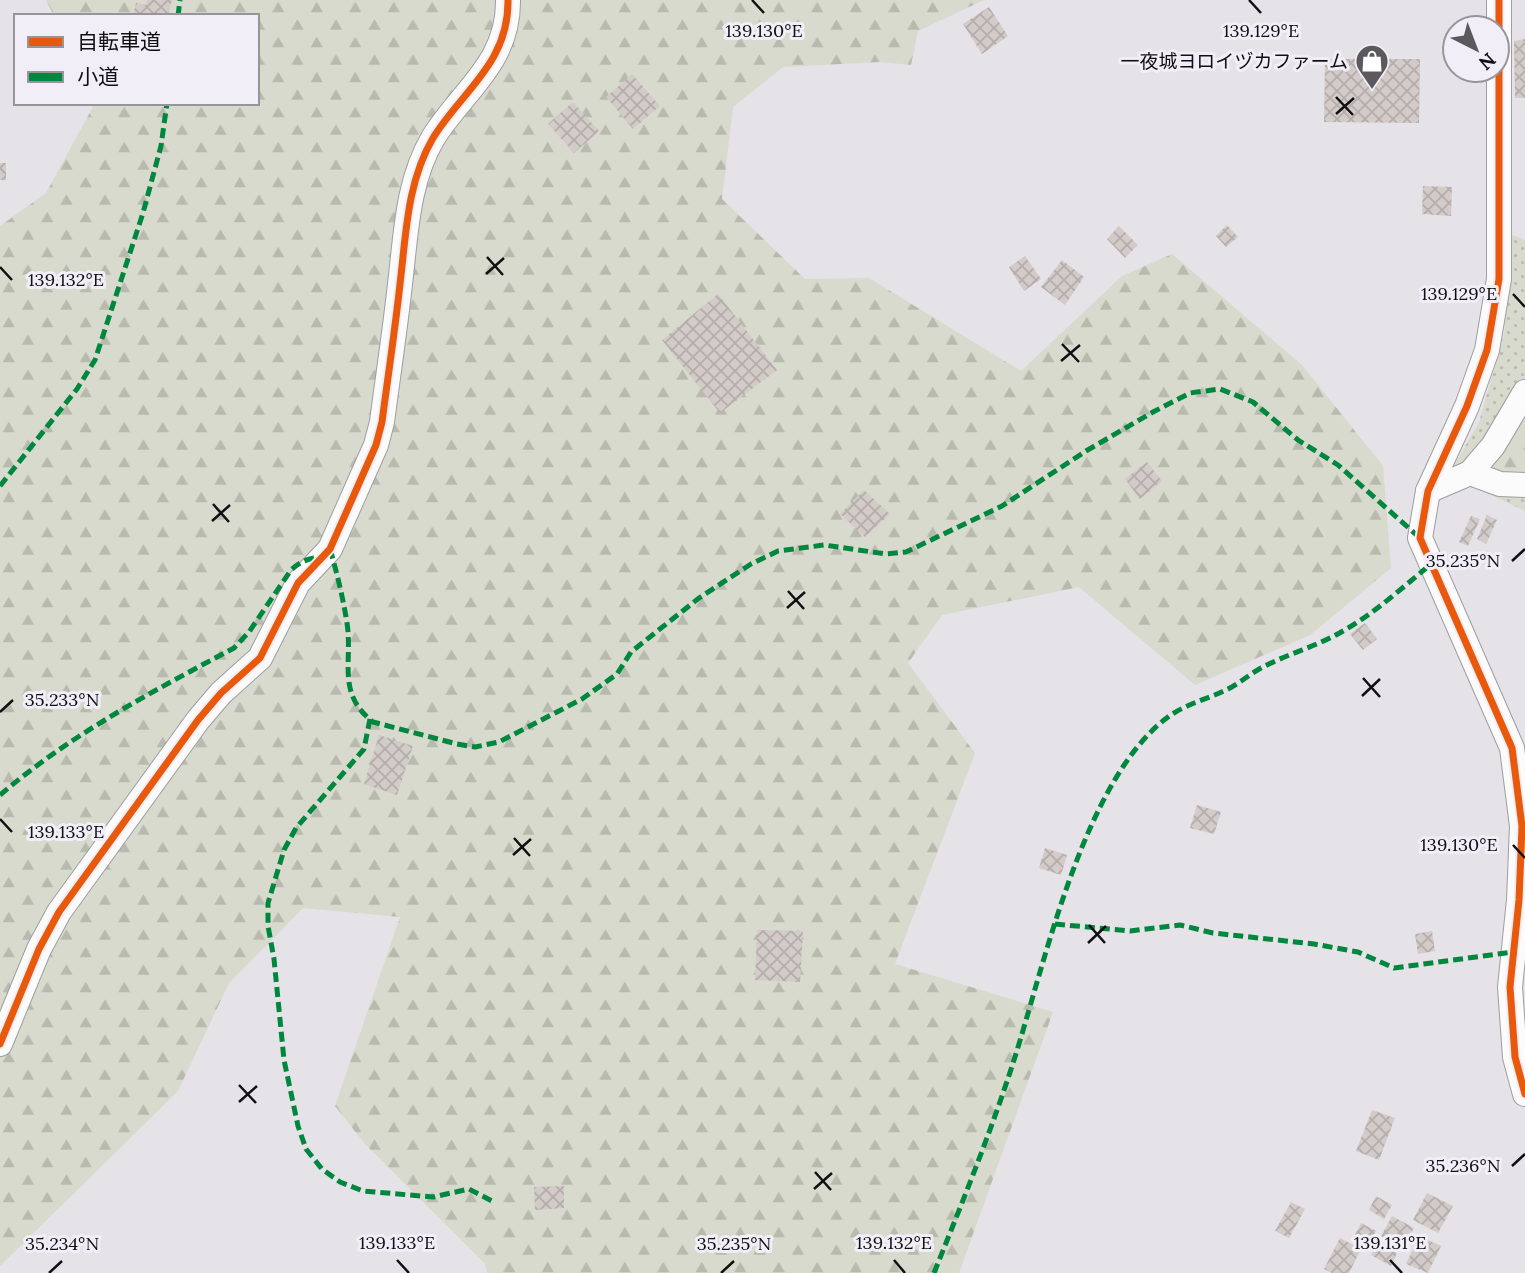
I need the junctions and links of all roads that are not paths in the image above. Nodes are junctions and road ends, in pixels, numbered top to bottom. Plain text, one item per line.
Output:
1 (508, 0) edge
2 (1499, 0) edge
3 (1525, 392) edge
4 (1470, 473) junction
5 (1525, 485) edge
6 (1428, 491) junction
7 (0, 1044) edge
8 (1525, 1094) edge

1 - 7 street
2 - 6 street
3 - 4 street
4 - 5 street
4 - 6 street
6 - 8 street

